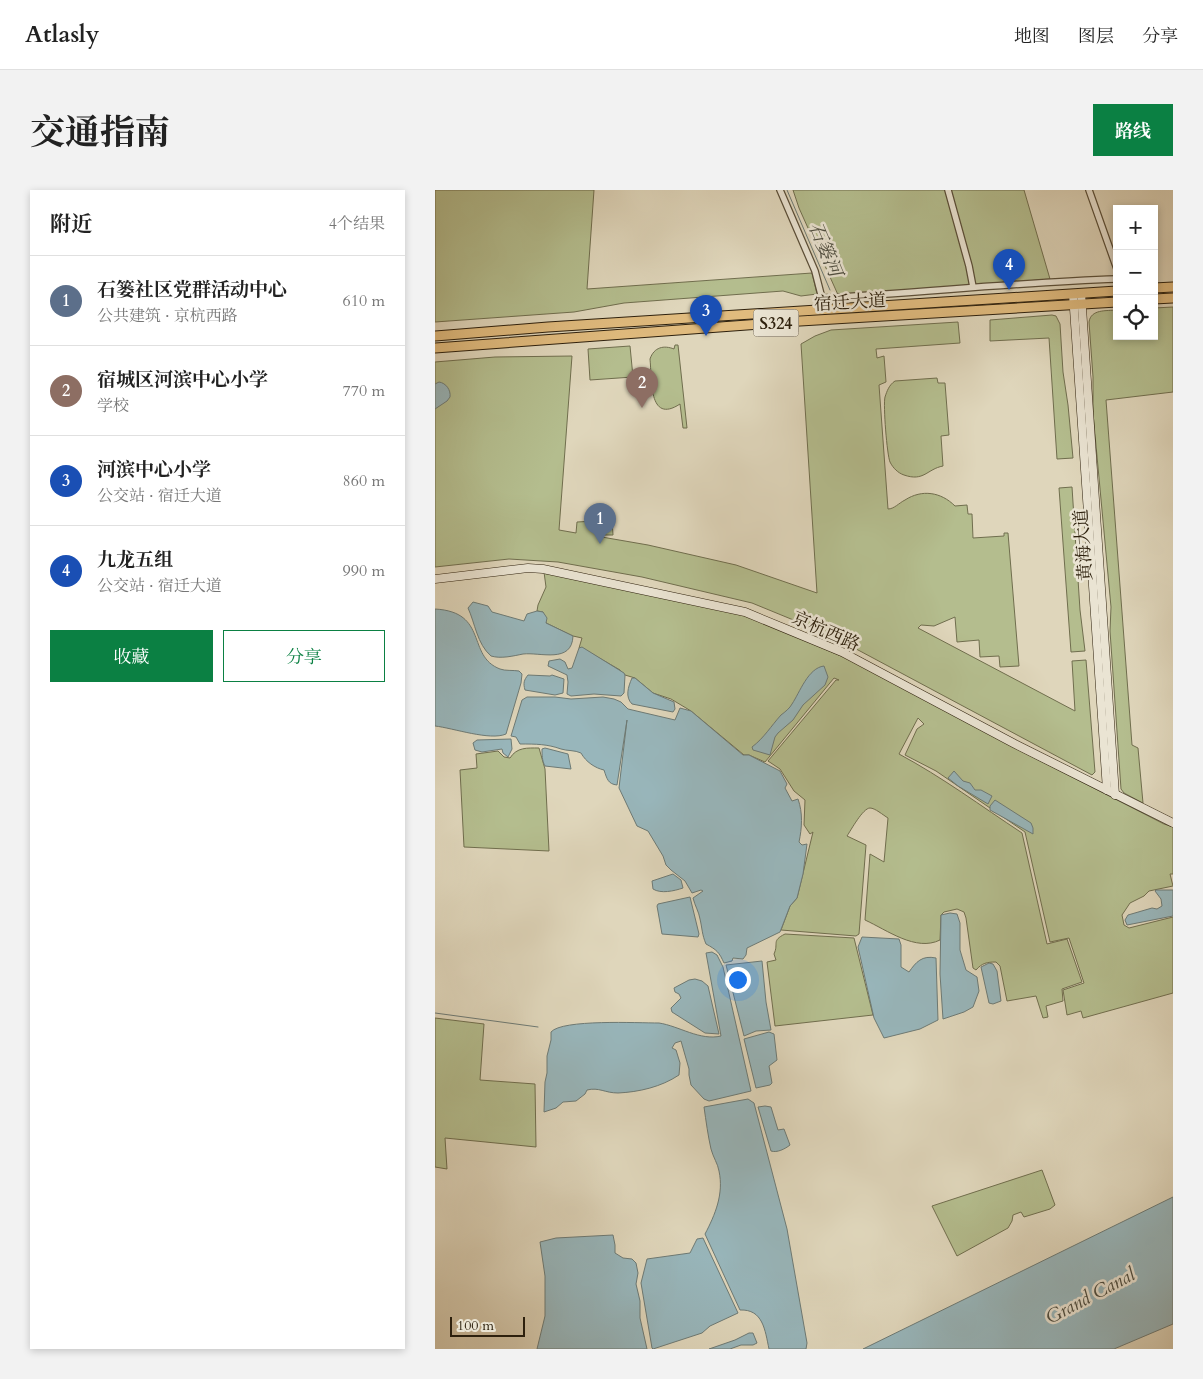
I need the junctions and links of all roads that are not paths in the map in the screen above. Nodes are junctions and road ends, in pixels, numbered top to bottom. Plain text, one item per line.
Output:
1 (780, 190) edge
2 (947, 190) edge
3 (1089, 190) edge
4 (1113, 258) edge
5 (1113, 278) edge
6 (973, 287) junction
7 (1173, 287) edge
8 (1158, 288) edge
9 (1113, 291) edge
10 (1077, 294) junction
11 (822, 298) junction
12 (1173, 298) edge
13 (1158, 299) edge
14 (1113, 302) edge
15 (1077, 305) junction
16 (825, 310) junction
17 (435, 336) edge
18 (435, 348) edge
19 (435, 579) edge
20 (1107, 790) junction
21 (1115, 795) junction
22 (1173, 823) edge

1 - 11 street
2 - 6 street
3 - 4 street
5 - 6 street
6 - 11 street
7 - 8 main road
9 - 10 main road, 宿迁大道 / S324
10 - 15 main road, 黄海大道
10 - 16 main road, 宿迁大道 / S324
11 - 16 street
12 - 13 main road
14 - 15 main road, 宿迁大道 / S324
15 - 18 main road, 宿迁大道 / S324
15 - 20 main road, 黄海大道
15 - 21 main road, 黄海大道
16 - 17 main road, 宿迁大道 / S324
19 - 20 main road, 京杭西路
20 - 21 main road, 京杭西路
21 - 22 main road, 京杭西路

